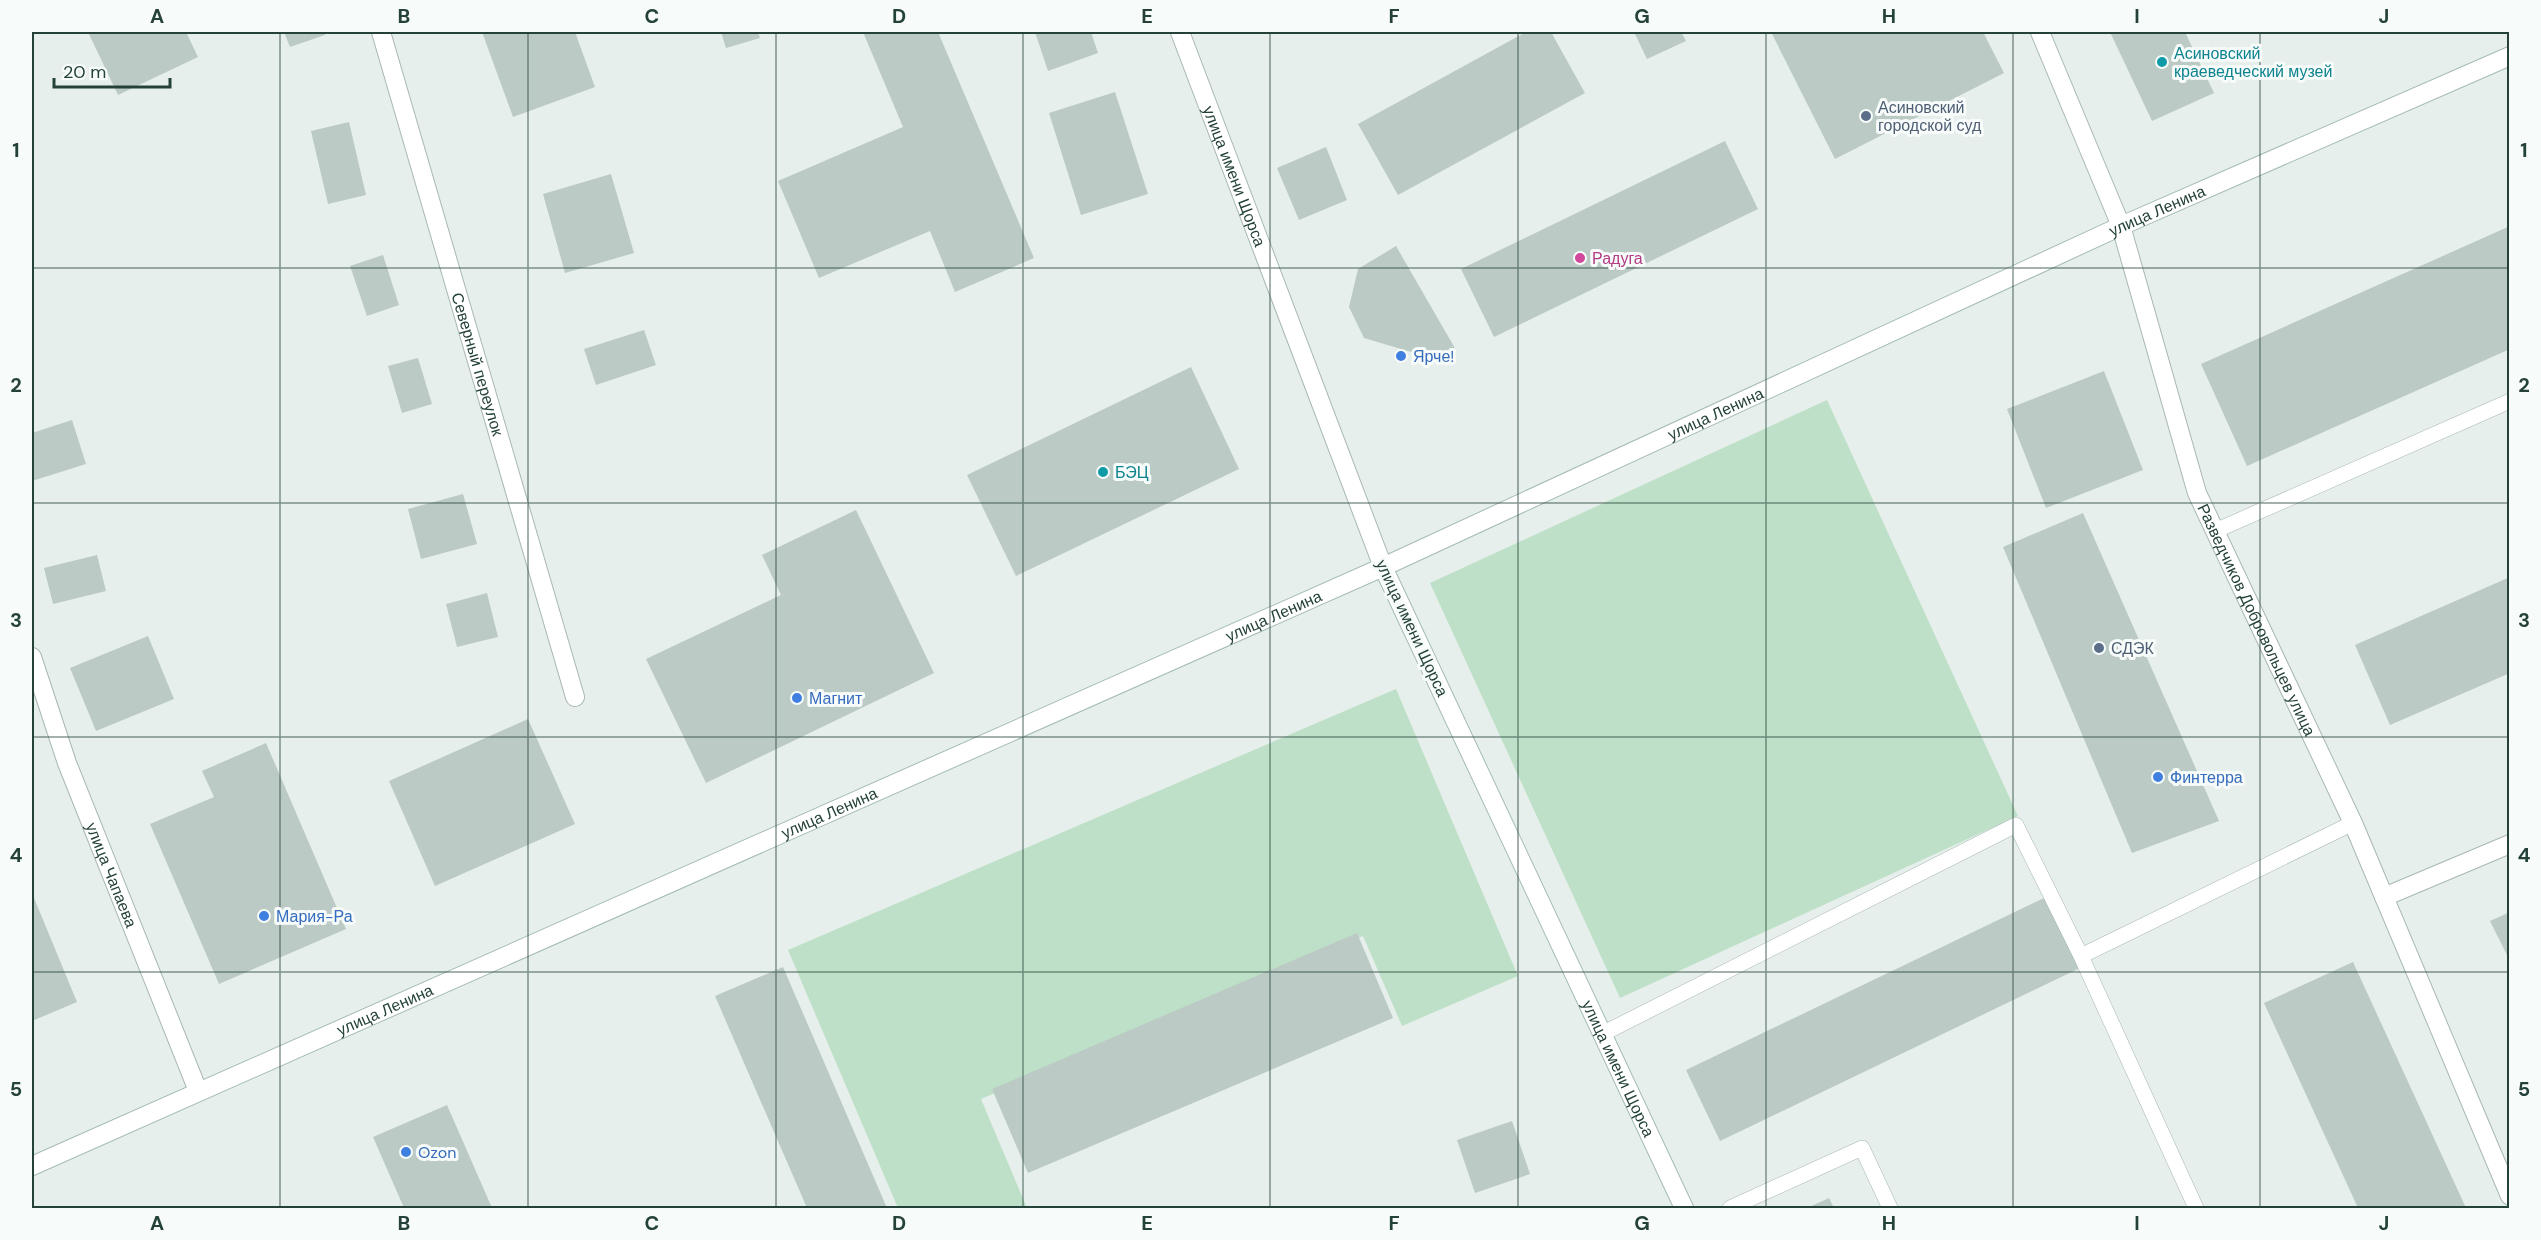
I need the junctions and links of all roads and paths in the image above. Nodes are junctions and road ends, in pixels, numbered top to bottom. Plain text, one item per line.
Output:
1 (381, 32) edge
2 (1180, 32) edge
3 (2040, 32) edge
4 (2510, 56) edge
5 (2121, 226) junction
6 (2510, 401) edge
7 (2215, 531) junction
8 (1383, 567) junction
9 (32, 657) edge
10 (575, 697) dead end
11 (2353, 823) junction
12 (2510, 844) edge
13 (2384, 897) junction
14 (2081, 956) junction
15 (1602, 1034) junction
16 (198, 1091) junction
17 (32, 1166) edge
18 (2510, 1196) edge
19 (1684, 1209) edge
20 (1730, 1209) edge
21 (1890, 1209) edge
22 (2196, 1209) edge

1 - 10 street, Северный переулок
2 - 8 street, улица имени Щорса
3 - 5 street, Разведчиков Добровольцев улица
4 - 5 street, улица Ленина
5 - 7 street, Разведчиков Добровольцев улица
5 - 8 street, улица Ленина
6 - 7 lane
7 - 11 street, Разведчиков Добровольцев улица
8 - 15 street, улица имени Щорса
8 - 16 street, улица Ленина
9 - 16 street, улица Чапаева
11 - 13 street, Разведчиков Добровольцев улица
11 - 14 lane
12 - 13 street
13 - 18 street, Разведчиков Добровольцев улица
14 - 15 lane
14 - 22 lane
15 - 19 street, улица имени Щорса
16 - 17 street, улица Ленина
20 - 21 lane

